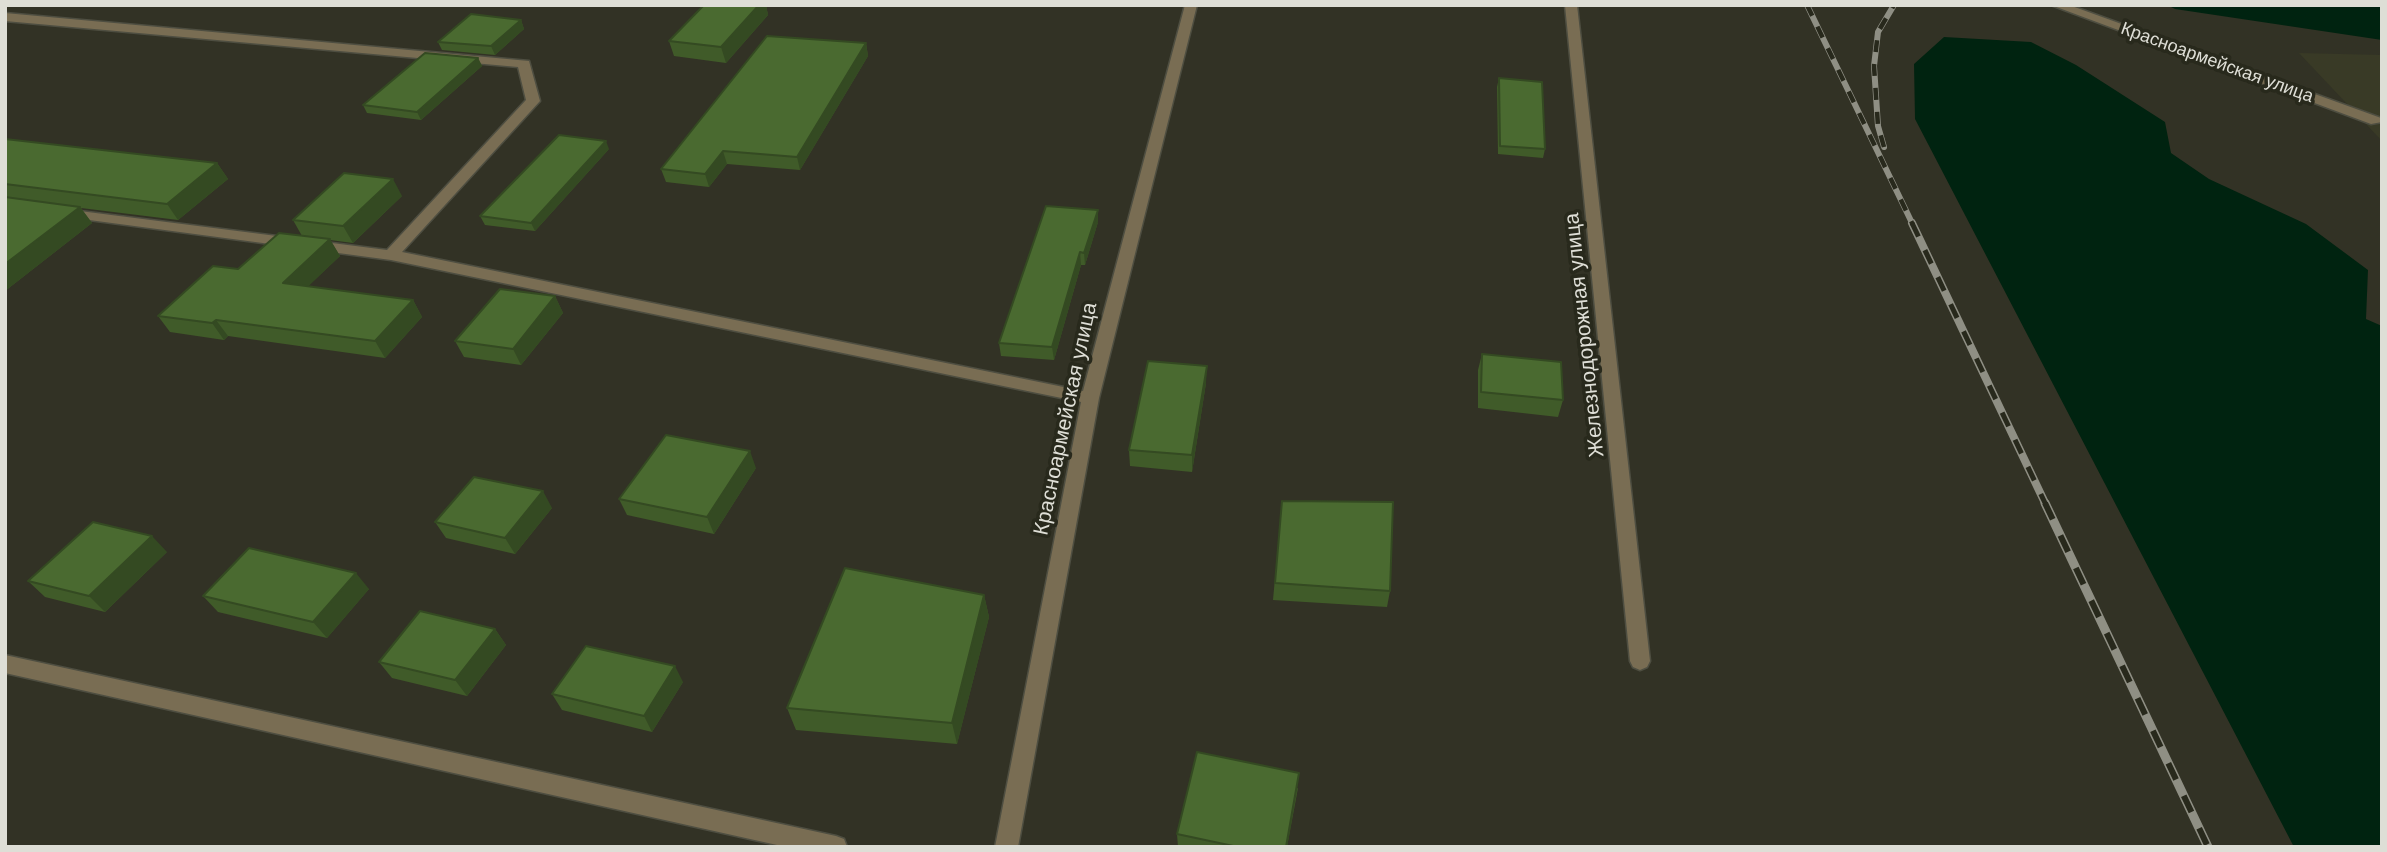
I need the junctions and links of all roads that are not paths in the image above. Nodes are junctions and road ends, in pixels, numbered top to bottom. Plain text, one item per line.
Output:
1 (1191, 5) edge
2 (1571, 5) edge
3 (2057, 5) edge
4 (5, 18) edge
5 (2376, 121) dead end
6 (47, 211) edge
7 (391, 255) junction
8 (1090, 398) junction
9 (1640, 661) dead end
10 (5, 664) edge
11 (836, 847) edge
12 (1006, 847) edge

1 - 8 street, Красноармейская улица
2 - 9 street, Железнодорожная улица
3 - 5 street, Красноармейская улица
4 - 7 street
6 - 7 street
7 - 8 street
8 - 12 street, Красноармейская улица
10 - 11 street

